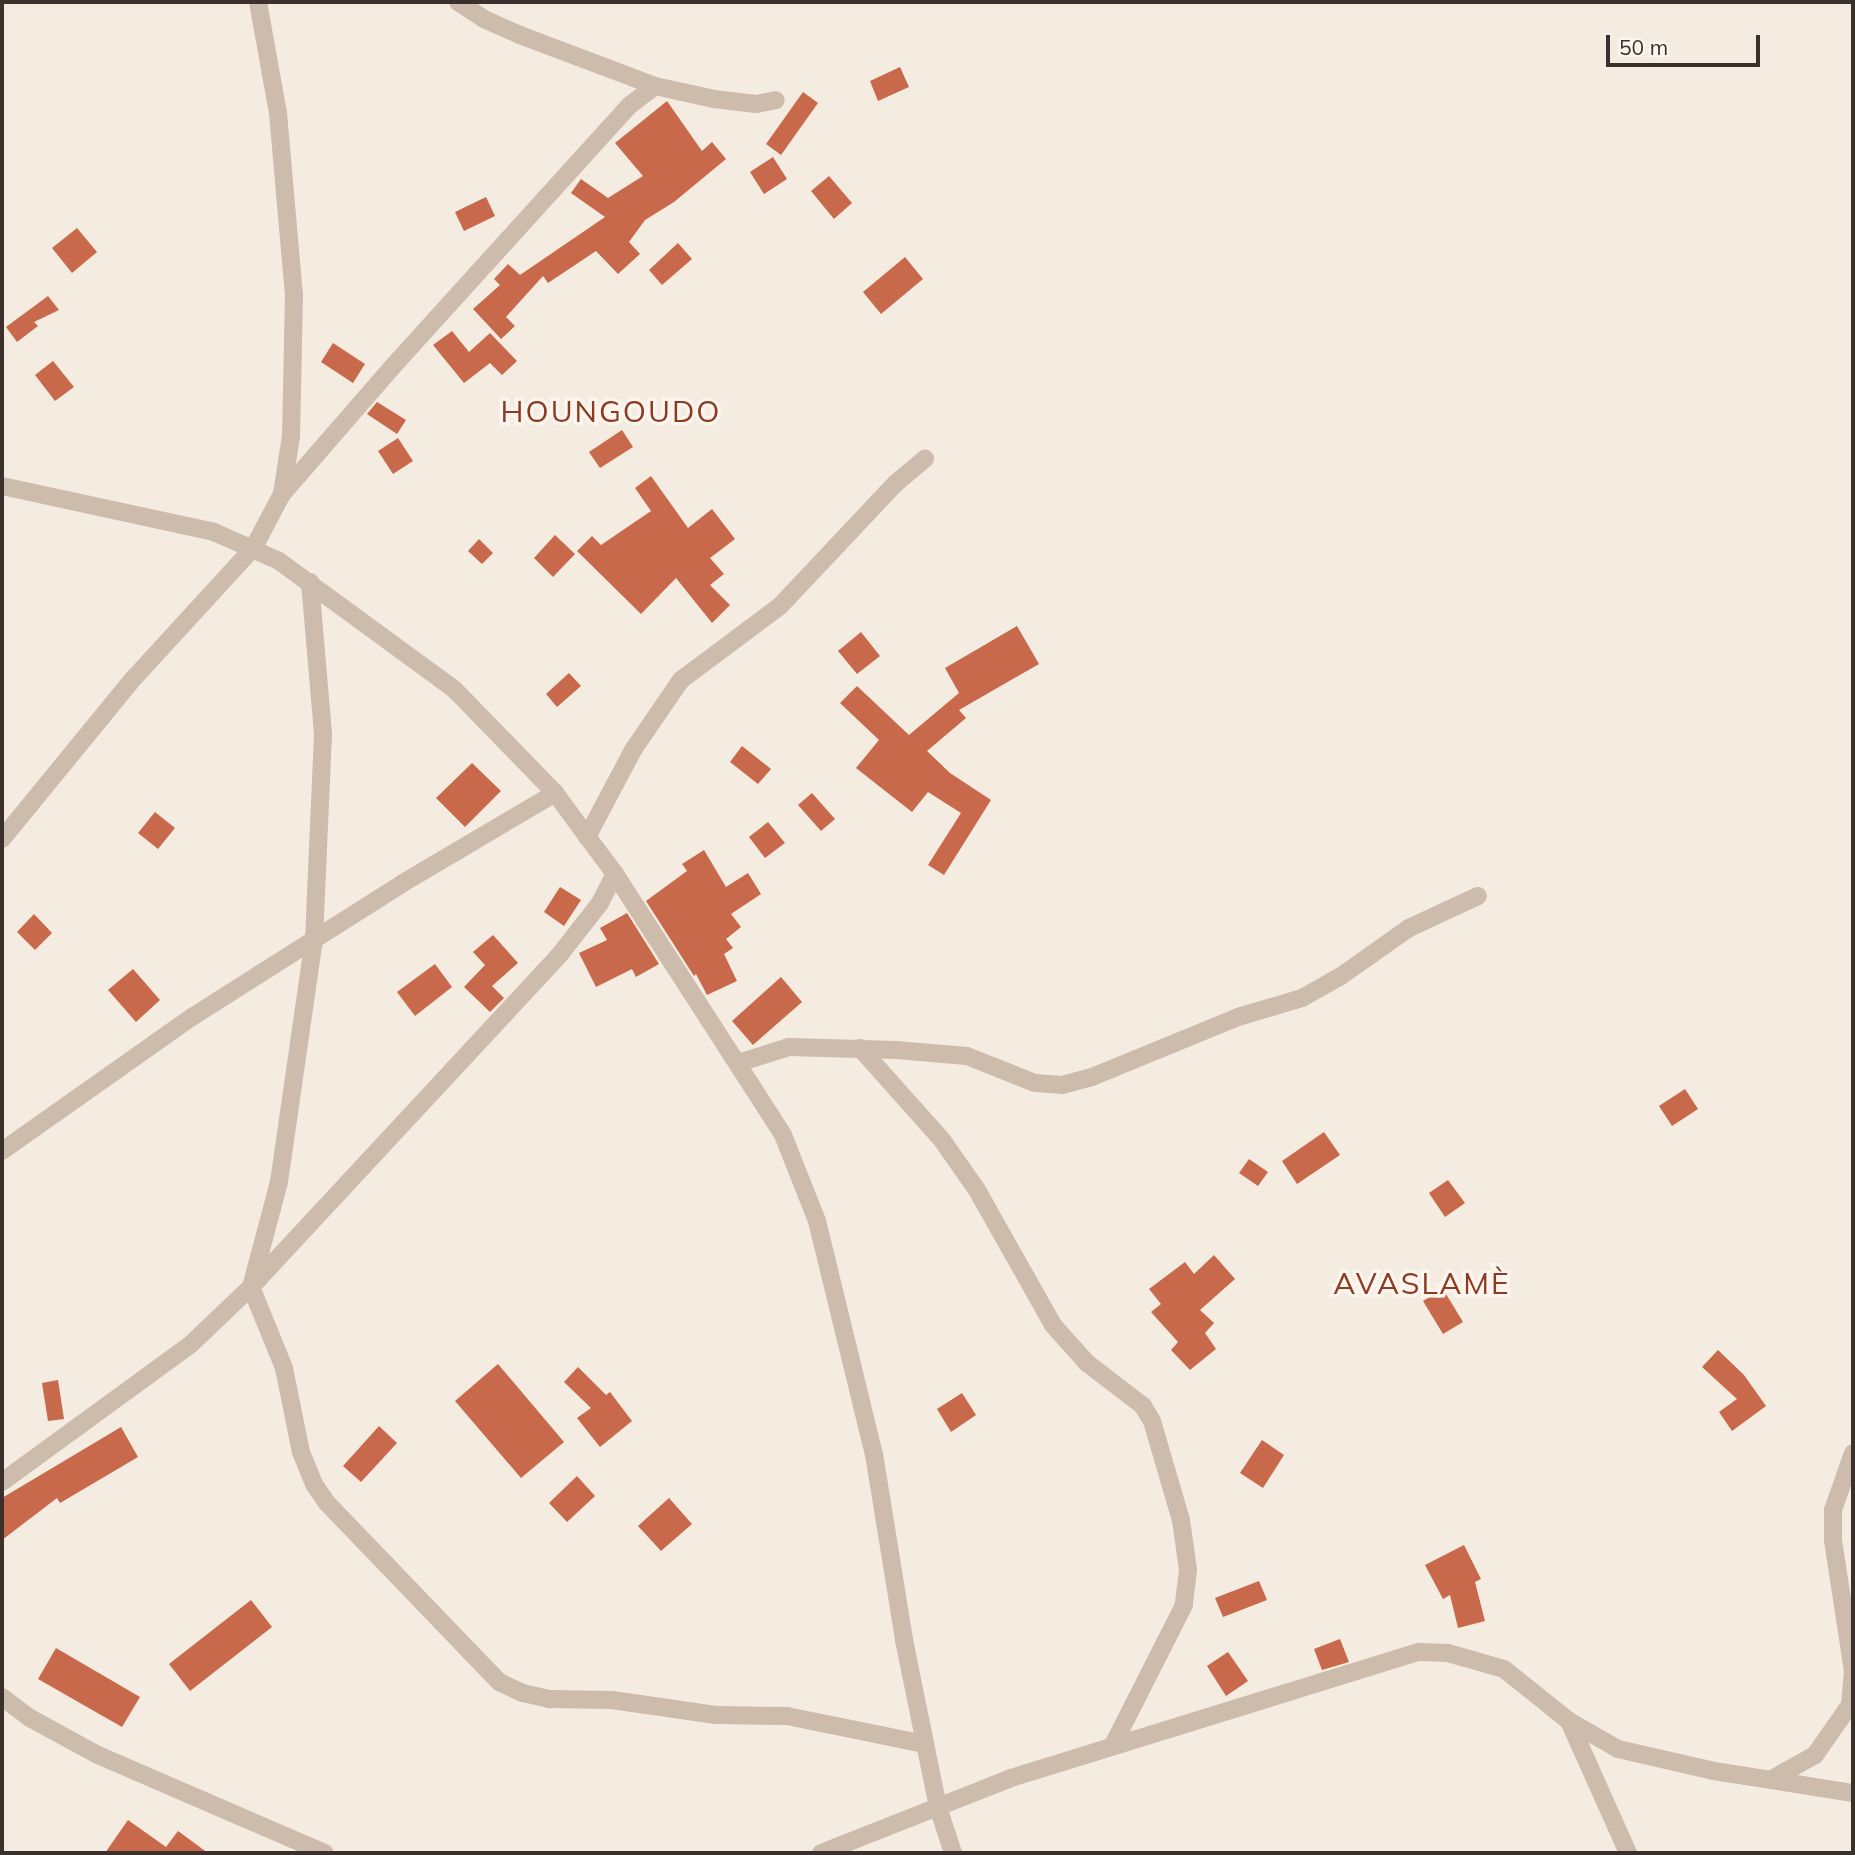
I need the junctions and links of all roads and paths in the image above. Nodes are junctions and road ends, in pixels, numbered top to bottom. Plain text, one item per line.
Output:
1 (258, 2) edge
2 (458, 2) edge
3 (654, 86) junction
4 (776, 100) dead end
5 (925, 459) dead end
6 (2, 485) edge
7 (282, 494) junction
8 (254, 547) junction
9 (310, 582) junction
10 (555, 793) junction
11 (587, 837) junction
12 (2, 839) edge
13 (615, 874) junction
14 (1478, 896) dead end
15 (314, 939) junction
16 (860, 1048) junction
17 (738, 1063) junction
18 (2, 1151) edge
19 (251, 1287) junction
20 (1853, 1453) edge
21 (2, 1482) edge
22 (1853, 1497) edge
23 (1833, 1510) junction
24 (2, 1697) edge
25 (1569, 1721) junction
26 (925, 1744) junction
27 (1112, 1747) junction
28 (1772, 1779) junction
29 (1853, 1793) edge
30 (938, 1807) junction
31 (325, 1853) edge
32 (821, 1853) edge
33 (953, 1853) edge
34 (1629, 1853) edge

1 - 7 street
2 - 3 street
3 - 4 street
3 - 7 street
5 - 11 street
6 - 8 street
7 - 8 street
8 - 9 street
8 - 12 street
9 - 10 street
9 - 15 street
10 - 11 street
10 - 15 street
11 - 13 street
13 - 17 street
13 - 19 street
14 - 16 street
15 - 18 street
15 - 19 street
16 - 17 street
16 - 27 street
17 - 26 street
19 - 21 street
19 - 26 street
20 - 23 street
22 - 23 street
23 - 28 street
24 - 31 street
25 - 27 street
25 - 28 street
25 - 34 street
26 - 30 street
27 - 30 street
28 - 29 street
30 - 32 street
30 - 33 street

